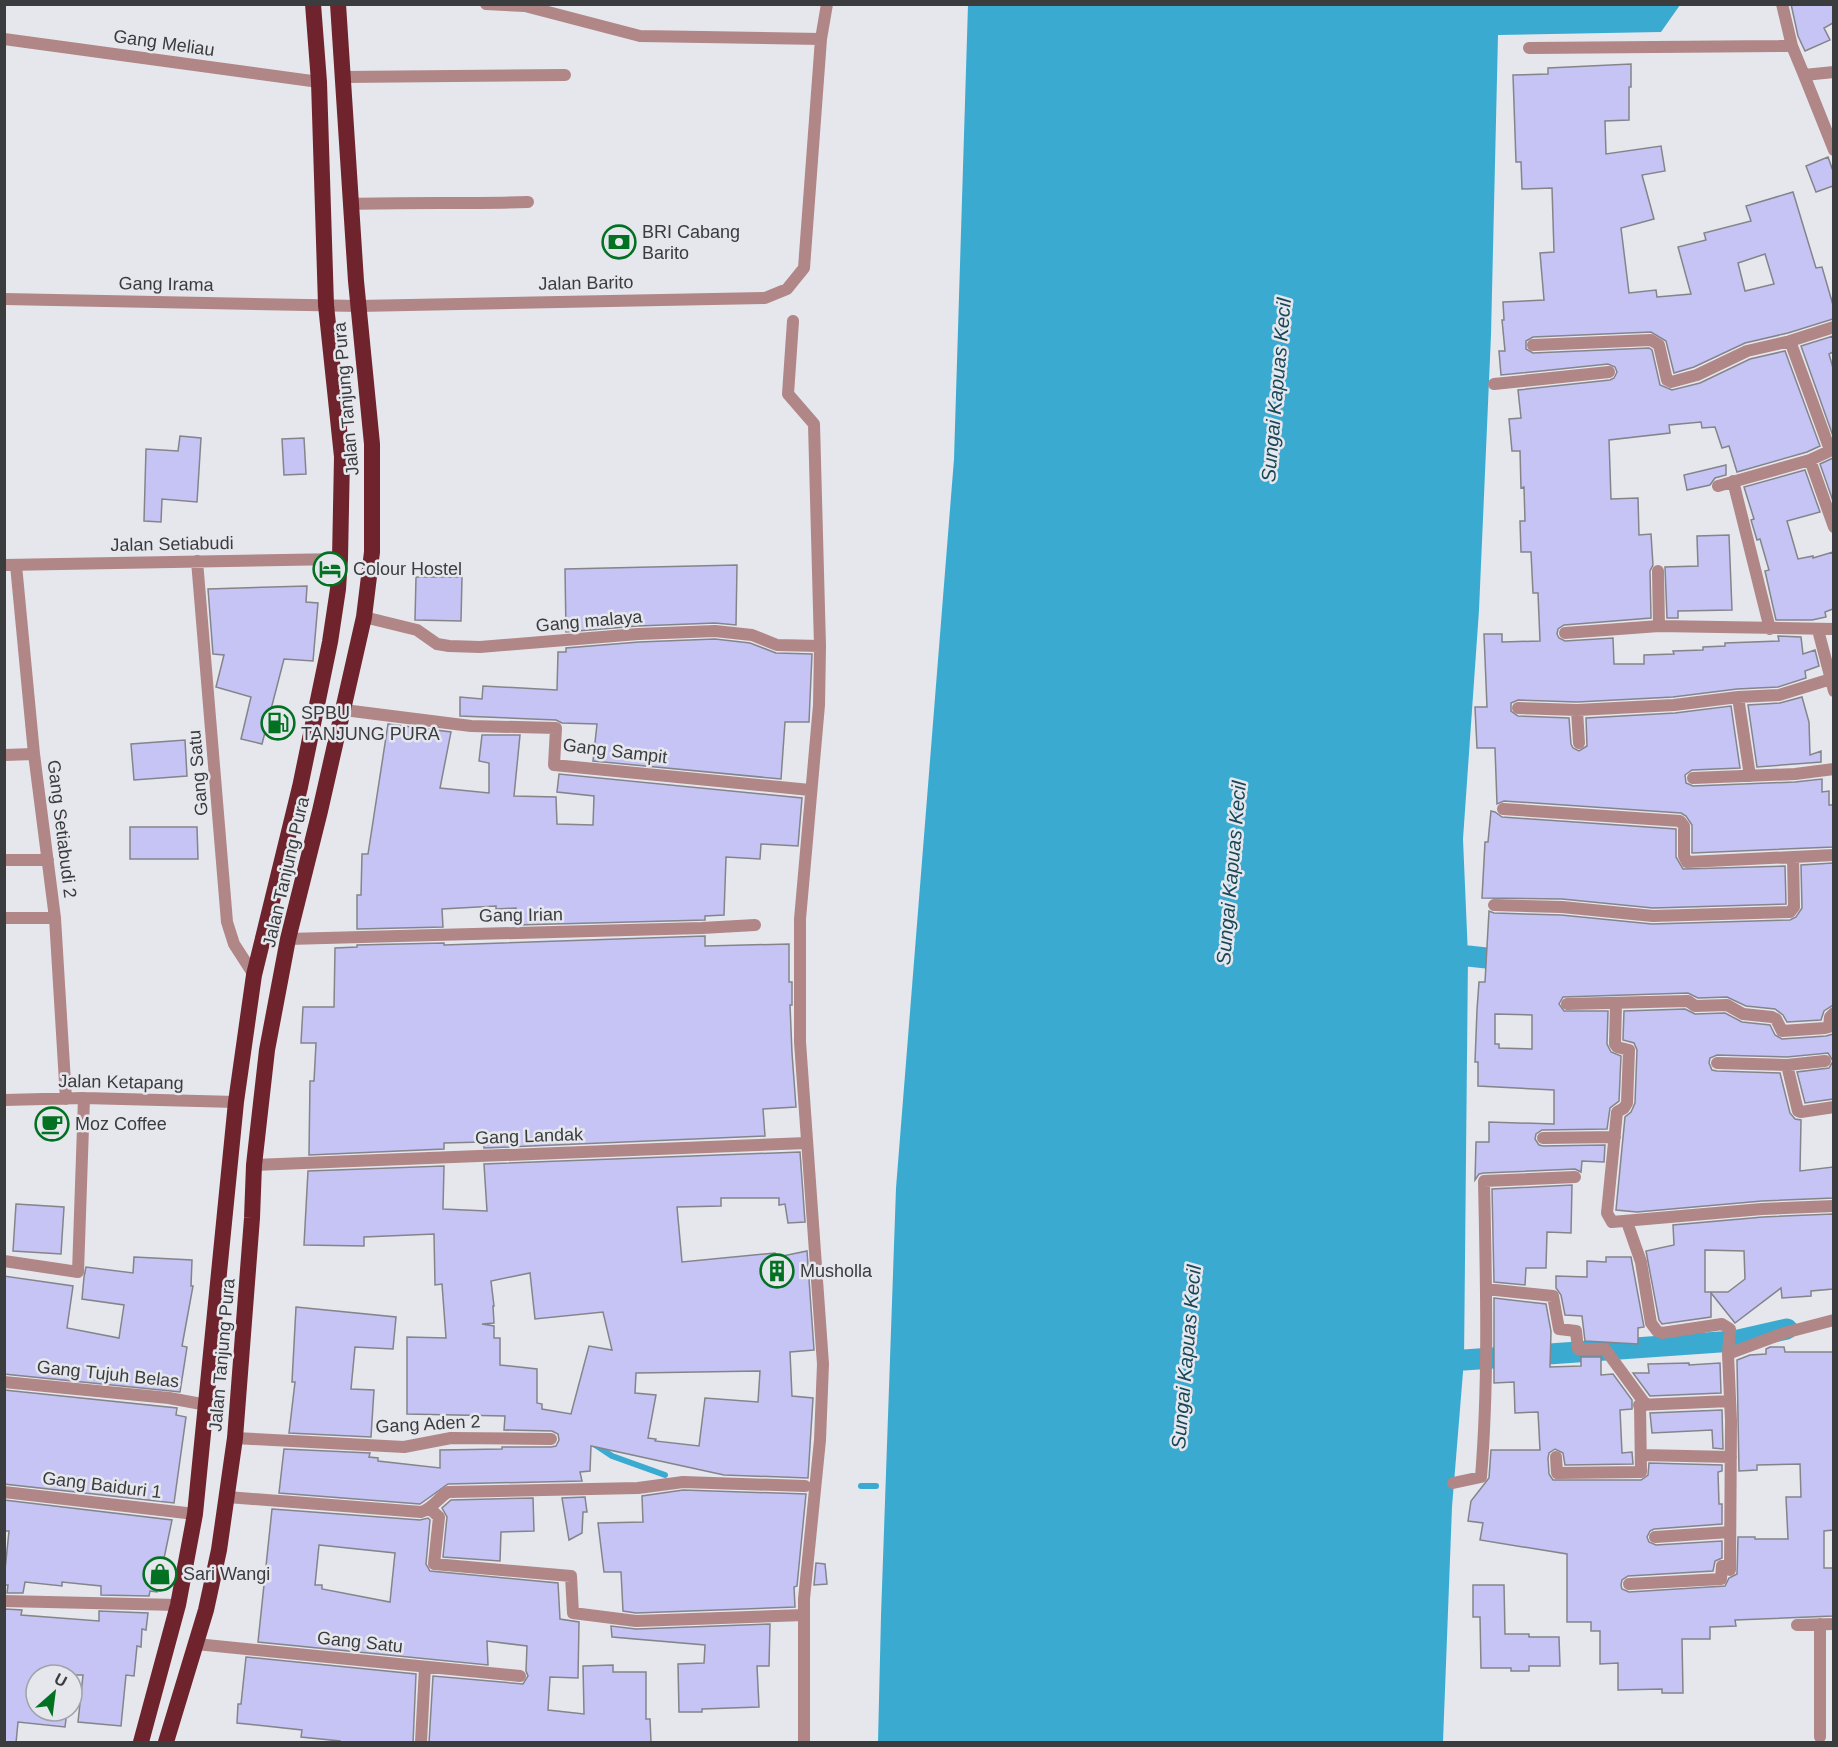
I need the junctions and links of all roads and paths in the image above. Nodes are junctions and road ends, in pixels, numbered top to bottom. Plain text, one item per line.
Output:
1 (313, 4) edge
2 (338, 4) edge
3 (486, 4) edge
4 (827, 4) edge
5 (1782, 4) edge
6 (339, 24) junction
7 (315, 25) junction
8 (4, 39) edge
9 (821, 39) junction
10 (1792, 46) junction
11 (1529, 48) dead end
12 (1833, 72) edge
13 (565, 75) dead end
14 (1804, 75) junction
15 (342, 77) junction
16 (319, 82) junction
17 (1833, 150) edge
18 (528, 202) dead end
19 (351, 204) junction
20 (4, 299) edge
21 (326, 305) junction
22 (358, 306) junction
23 (793, 321) dead end
24 (1833, 327) edge
25 (1790, 341) junction
26 (1533, 345) dead end
27 (1609, 372) dead end
28 (1494, 384) dead end
29 (1832, 450) edge
30 (1810, 460) junction
31 (1733, 481) junction
32 (1718, 486) dead end
33 (1833, 527) edge
34 (340, 559) junction
35 (197, 561) junction
36 (10, 565) edge
37 (1658, 571) dead end
38 (364, 617) junction
39 (1659, 627) junction
40 (1770, 629) junction
41 (1833, 629) edge
42 (1818, 630) junction
43 (1565, 633) dead end
44 (820, 646) junction
45 (1832, 685) edge
46 (1738, 697) junction
47 (1518, 708) dead end
48 (344, 710) junction
49 (1577, 710) junction
50 (1579, 743) dead end
51 (4, 754) edge
52 (34, 754) junction
53 (1833, 769) edge
54 (1750, 776) junction
55 (1693, 778) dead end
56 (810, 789) junction
57 (1503, 809) dead end
58 (1833, 855) edge
59 (1793, 857) junction
60 (4, 860) edge
61 (48, 860) junction
62 (1494, 905) dead end
63 (4, 918) edge
64 (55, 918) junction
65 (755, 925) dead end
66 (288, 939) junction
67 (254, 975) junction
68 (1567, 1004) dead end
69 (1616, 1004) junction
70 (1833, 1012) edge
71 (1825, 1061) dead end
72 (1717, 1063) dead end
73 (1787, 1065) junction
74 (84, 1098) junction
75 (66, 1099) junction
76 (4, 1100) edge
77 (236, 1102) junction
78 (1833, 1107) edge
79 (1615, 1137) junction
80 (1543, 1138) dead end
81 (807, 1143) junction
82 (254, 1165) junction
83 (1575, 1177) dead end
84 (1833, 1206) edge
85 (1627, 1222) junction
86 (224, 1232) junction
87 (251, 1235) junction
88 (4, 1261) edge
89 (1486, 1289) junction
90 (1833, 1320) edge
91 (1728, 1352) junction
92 (4, 1382) edge
93 (1730, 1401) junction
94 (207, 1405) junction
95 (1640, 1405) junction
96 (235, 1438) junction
97 (551, 1439) dead end
98 (1641, 1455) junction
99 (1556, 1457) dead end
100 (1731, 1457) junction
101 (1452, 1483) dead end
102 (805, 1486) dead end
103 (4, 1492) edge
104 (227, 1497) junction
105 (429, 1508) junction
106 (195, 1514) junction
107 (1730, 1532) junction
108 (1655, 1537) dead end
109 (1629, 1584) dead end
110 (4, 1601) edge
111 (178, 1605) junction
112 (804, 1615) junction
113 (1820, 1624) junction
114 (1833, 1624) edge
115 (1797, 1625) dead end
116 (196, 1644) junction
117 (425, 1667) junction
118 (520, 1676) dead end
119 (1820, 1737) dead end
120 (141, 1743) edge
121 (166, 1743) edge
122 (421, 1743) edge
123 (804, 1743) edge

1 - 7 highway, Jalan Tanjung Pura
2 - 6 highway, Jalan Tanjung Pura
3 - 9 street
4 - 9 street
5 - 10 street
6 - 7 highway
6 - 15 highway, Jalan Tanjung Pura
7 - 16 highway, Jalan Tanjung Pura
8 - 16 street, Gang Meliau
9 - 22 street, Jalan Barito
10 - 11 street
10 - 14 street
12 - 14 street
13 - 15 street
14 - 17 street
15 - 19 highway, Jalan Tanjung Pura
16 - 21 highway, Jalan Tanjung Pura
18 - 19 street
19 - 22 highway, Jalan Tanjung Pura
20 - 21 street, Gang Irama
21 - 22 street, Jalan Barito
21 - 34 highway, Jalan Tanjung Pura
22 - 38 highway, Jalan Tanjung Pura
23 - 44 street
24 - 25 street
25 - 26 street
25 - 29 street
27 - 28 street
29 - 30 street
30 - 31 street
30 - 33 street
31 - 32 street
31 - 40 street
34 - 35 street, Jalan Setiabudi
34 - 67 highway, Jalan Tanjung Pura
35 - 36 street, Jalan Setiabudi
35 - 67 street, Gang Satu
36 - 52 street, Gang Setiabudi 2
37 - 39 street
38 - 44 street, Gang malaya
38 - 48 highway, Jalan Tanjung Pura
39 - 40 street
39 - 43 street
40 - 42 street
41 - 42 street
42 - 45 street
44 - 56 street
45 - 46 street
46 - 49 street
46 - 54 street
47 - 49 street
48 - 56 street, Gang Sampit
48 - 66 highway, Jalan Tanjung Pura
49 - 50 street
51 - 52 street
52 - 61 street, Gang Setiabudi 2
53 - 54 street
54 - 55 street
56 - 81 street
57 - 59 street
58 - 59 street
59 - 62 street
60 - 61 street
61 - 64 street, Gang Setiabudi 2
63 - 64 street
64 - 75 street, Gang Setiabudi 2
65 - 66 street, Gang Irian
66 - 82 highway, Jalan Tanjung Pura
67 - 77 highway, Jalan Tanjung Pura
68 - 69 street
69 - 70 street
69 - 79 street
71 - 73 street
72 - 73 street
73 - 78 street
74 - 75 street, Jalan Ketapang
74 - 77 street, Jalan Ketapang
74 - 88 street
75 - 76 street, Jalan Ketapang
77 - 86 highway, Jalan Tanjung Pura
79 - 80 street
79 - 85 street
81 - 82 street, Gang Landak
81 - 112 street
82 - 87 highway, Jalan Tanjung Pura
83 - 89 street
84 - 85 street
85 - 91 street
86 - 87 highway
86 - 94 highway, Jalan Tanjung Pura
87 - 96 highway, Jalan Tanjung Pura
89 - 95 street
89 - 101 street
90 - 91 street
91 - 93 street
92 - 94 street, Gang Tujuh Belas
93 - 95 street
93 - 100 street
94 - 106 highway, Jalan Tanjung Pura
95 - 98 street
96 - 97 street, Gang Aden 2
96 - 104 highway, Jalan Tanjung Pura
98 - 99 street
98 - 100 street
100 - 107 street
102 - 105 street
103 - 106 street, Gang Baiduri 1
104 - 105 street
104 - 116 highway, Jalan Tanjung Pura
105 - 112 street
106 - 111 highway, Jalan Tanjung Pura
107 - 108 street
107 - 109 street
110 - 111 street
111 - 120 highway, Jalan Tanjung Pura
112 - 123 street
113 - 114 street
113 - 115 street
113 - 119 street
116 - 117 street, Gang Satu
116 - 121 highway, Jalan Tanjung Pura
117 - 118 street, Gang Satu
117 - 122 street

